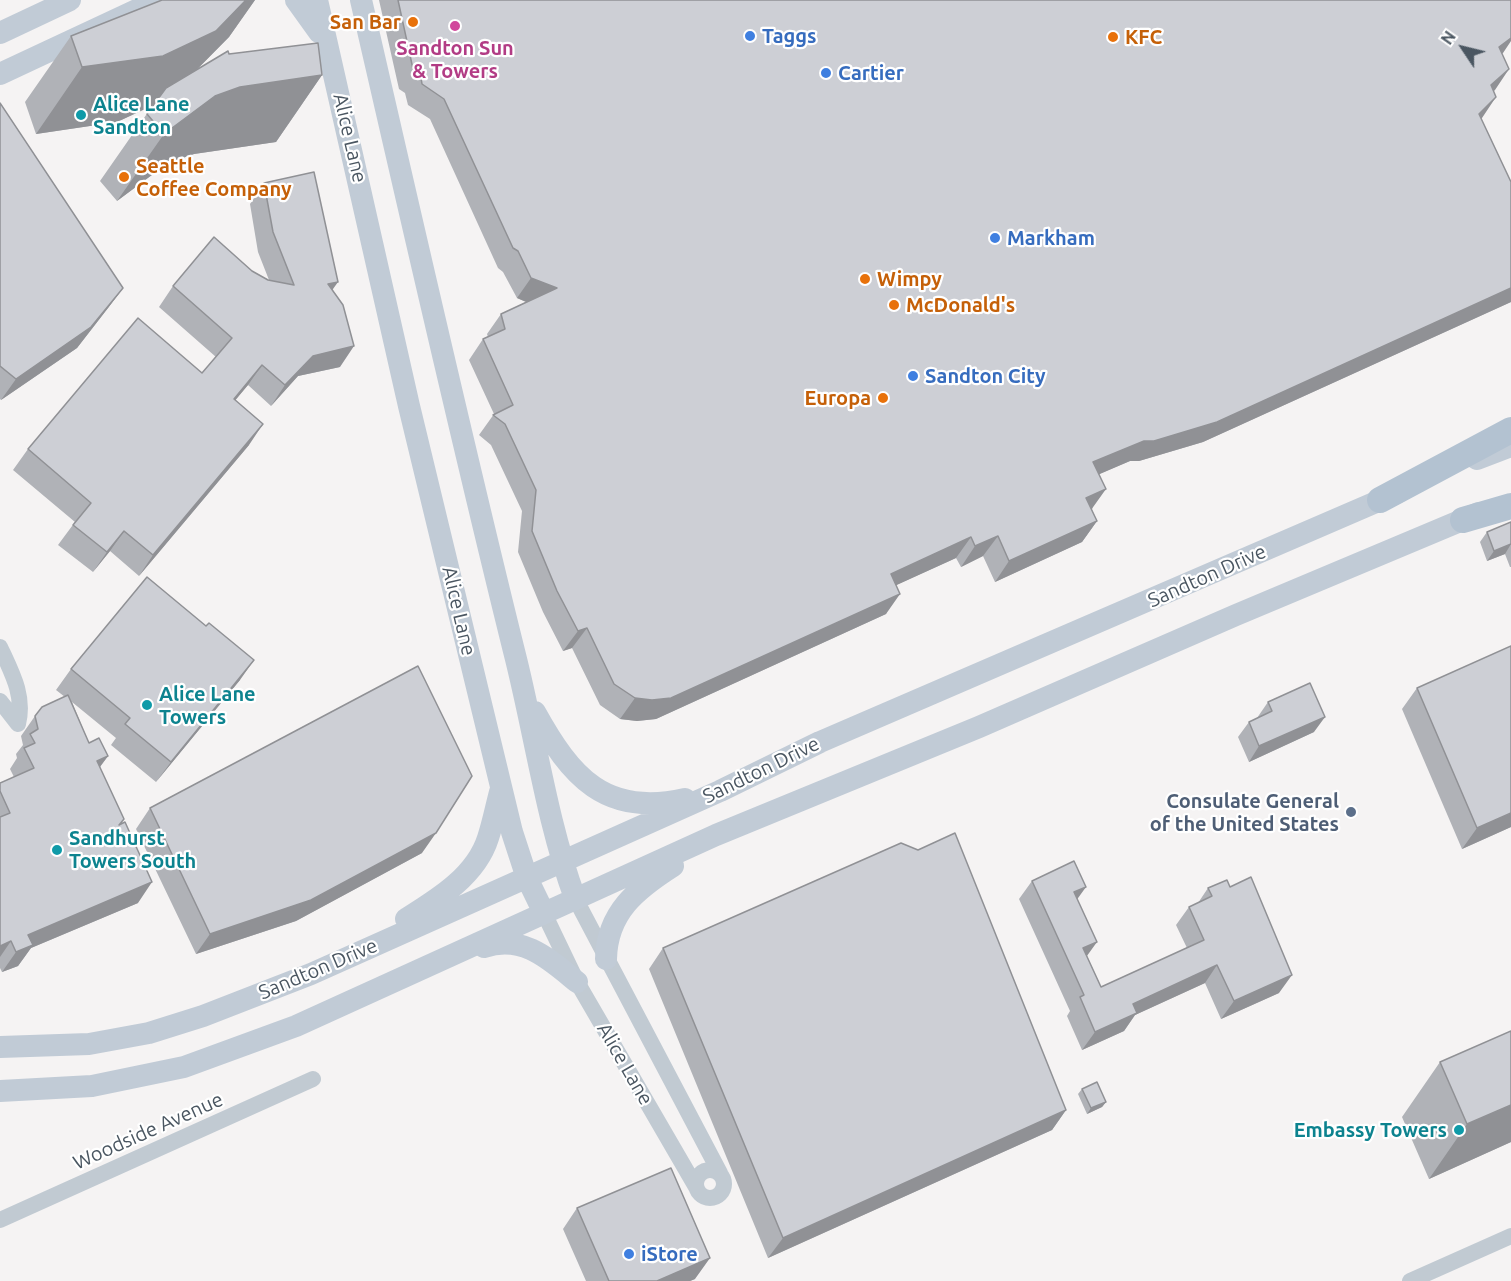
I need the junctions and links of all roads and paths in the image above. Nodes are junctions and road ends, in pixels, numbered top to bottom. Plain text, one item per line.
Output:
1 (70, 0) edge
2 (158, 0) edge
3 (296, 0) edge
4 (317, 0) edge
5 (361, 0) edge
6 (0, 33) edge
7 (331, 52) junction
8 (0, 74) edge
9 (1511, 430) edge
10 (1511, 446) edge
11 (1380, 500) junction
12 (1511, 500) edge
13 (1511, 506) edge
14 (1463, 520) junction
15 (0, 648) edge
16 (520, 672) junction
17 (0, 701) edge
18 (501, 787) junction
19 (720, 791) junction
20 (716, 835) junction
21 (562, 862) junction
22 (527, 878) junction
23 (575, 898) junction
24 (543, 911) junction
25 (606, 959) junction
26 (440, 961) junction
27 (311, 974) junction
28 (577, 982) junction
29 (0, 1047) edge
30 (313, 1079) dead end
31 (0, 1091) edge
32 (720, 1173) junction
33 (696, 1186) junction
34 (0, 1220) edge
35 (1511, 1236) edge
36 (1410, 1281) edge

1 - 6 main road
2 - 8 main road
3 - 7 main road
4 - 7 main road, Alice Lane
5 - 16 main road, Alice Lane
7 - 18 main road, Alice Lane
9 - 11 main road
10 - 11 main road, Sandton Drive
11 - 19 main road, Sandton Drive
12 - 14 main road, Sandton Drive
13 - 14 main road
14 - 20 main road, Sandton Drive
15 - 17 street
16 - 19 main road
16 - 21 main road, Alice Lane
18 - 22 main road, Alice Lane
18 - 27 main road
19 - 21 main road, Sandton Drive
20 - 23 main road, Sandton Drive
20 - 25 main road
21 - 22 main road, Sandton Drive
21 - 23 main road, Alice Lane
22 - 24 main road, Alice Lane
22 - 27 main road, Sandton Drive
23 - 24 main road, Sandton Drive
23 - 25 street, Alice Lane
24 - 26 main road, Sandton Drive
24 - 28 street, Alice Lane
25 - 32 street, Alice Lane
26 - 28 main road
26 - 31 main road, Sandton Drive
27 - 29 main road, Sandton Drive
28 - 33 street, Alice Lane
30 - 34 street, Woodside Avenue
32 - 33 street
32 - 33 street
35 - 36 street

